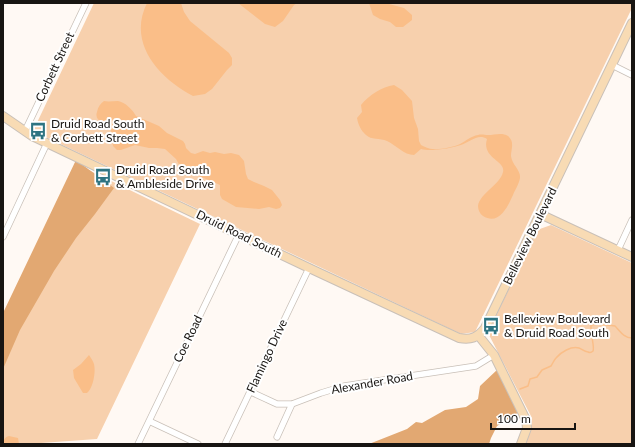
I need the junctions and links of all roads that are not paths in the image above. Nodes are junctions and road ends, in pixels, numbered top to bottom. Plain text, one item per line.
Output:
1 (86, 3) edge
2 (632, 23) edge
3 (612, 66) junction
4 (632, 75) edge
5 (3, 116) edge
6 (25, 131) junction
7 (47, 143) junction
8 (540, 214) junction
9 (632, 220) edge
10 (239, 234) junction
11 (3, 237) edge
12 (618, 250) junction
13 (632, 257) edge
14 (309, 268) junction
15 (478, 335) junction
16 (494, 355) junction
17 (251, 392) junction
18 (292, 404) junction
19 (149, 421) junction
20 (277, 436) dead end
21 (138, 444) edge
22 (198, 444) edge
23 (225, 444) edge
24 (521, 444) edge

1 - 6 street, Corbett Street
2 - 3 street, Belleview Boulevard
3 - 4 street
3 - 8 street, Belleview Boulevard
5 - 6 street, Druid Road South
6 - 7 street, Druid Road South
7 - 10 street, Druid Road South
7 - 11 street
8 - 12 street
8 - 15 street, Belleview Boulevard
9 - 12 street
10 - 14 street, Druid Road South
10 - 19 street, Coe Road
12 - 13 street
14 - 15 street, Druid Road South
14 - 17 street, Flamingo Drive
15 - 16 street
16 - 18 street, Alexander Road
16 - 24 street
17 - 18 street, Alexander Road
17 - 23 street, Flamingo Drive
18 - 20 street
19 - 21 street, Coe Road
19 - 22 street

